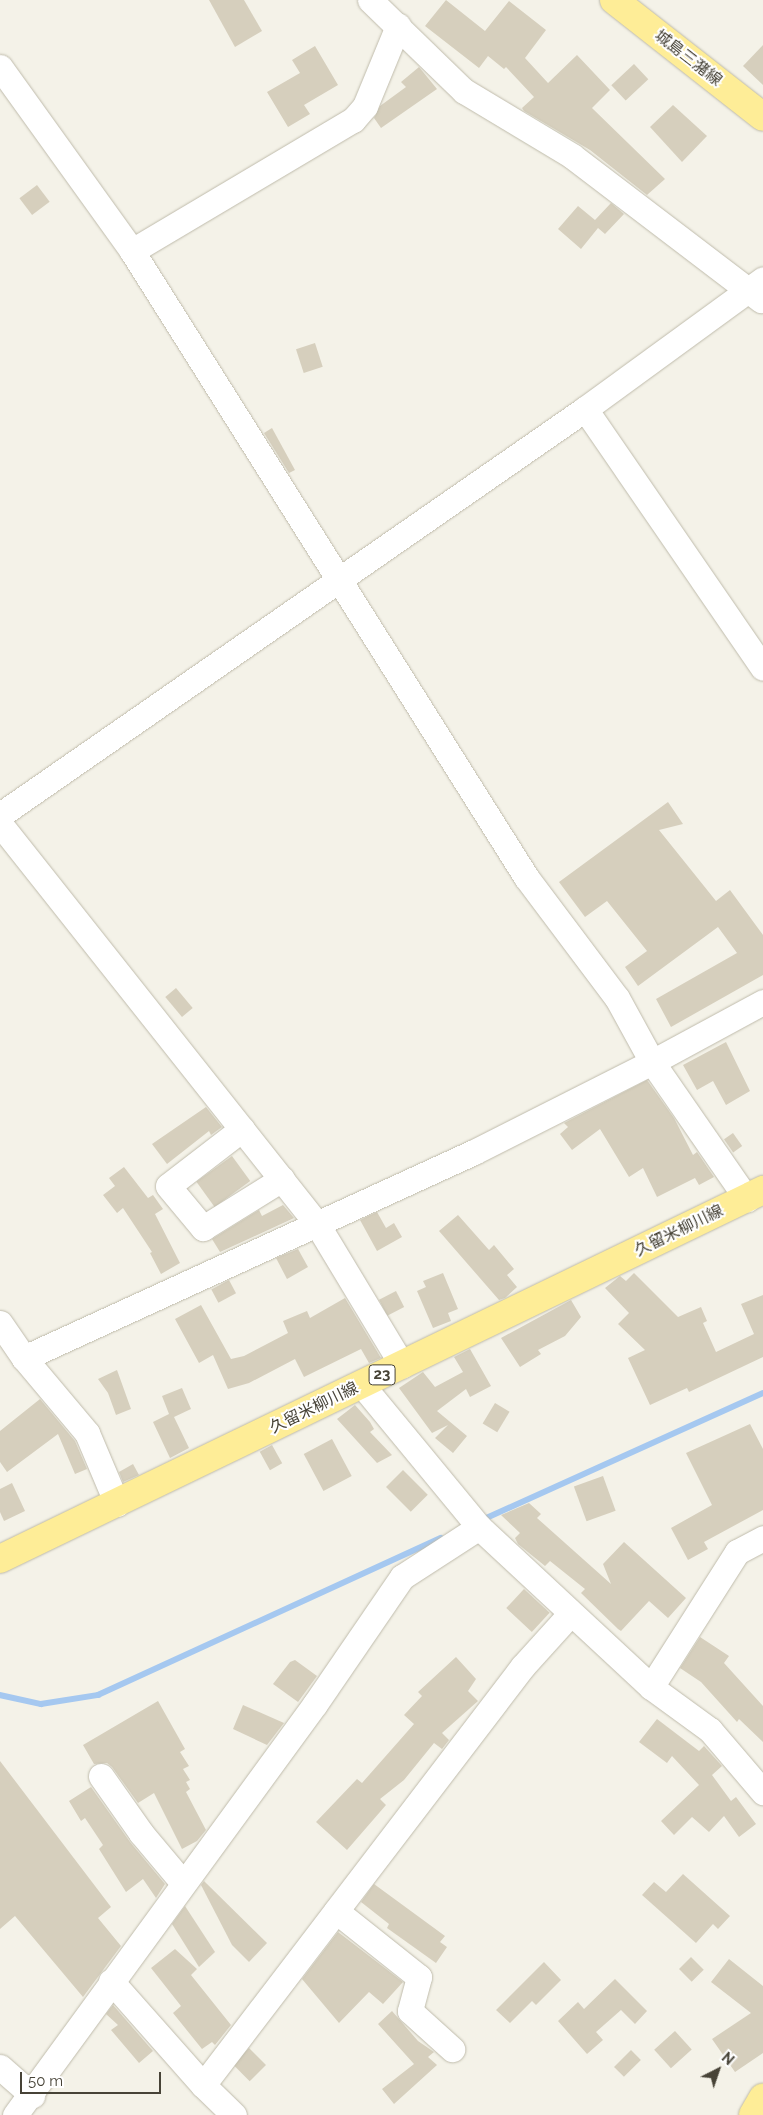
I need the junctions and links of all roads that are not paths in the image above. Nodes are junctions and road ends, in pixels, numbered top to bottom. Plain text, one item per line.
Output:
1 (370, 0) edge
2 (614, 0) edge
3 (398, 26) junction
4 (0, 67) edge
5 (763, 116) edge
6 (132, 251) junction
7 (758, 290) edge
8 (584, 409) junction
9 (338, 581) junction
10 (763, 668) edge
11 (0, 814) edge
12 (0, 824) edge
13 (763, 1002) edge
14 (652, 1062) junction
15 (242, 1129) junction
16 (282, 1179) junction
17 (755, 1194) edge
18 (318, 1224) junction
19 (0, 1323) edge
20 (24, 1358) junction
21 (402, 1365) junction
22 (362, 1385) junction
23 (117, 1504) junction
24 (479, 1527) junction
25 (763, 1538) edge
26 (0, 1559) edge
27 (570, 1614) junction
28 (651, 1687) junction
29 (101, 1776) dead end
30 (763, 1792) edge
31 (183, 1883) junction
32 (336, 1911) junction
33 (110, 1981) junction
34 (452, 2050) dead end
35 (0, 2067) edge
36 (203, 2085) junction
37 (32, 2094) junction
38 (763, 2098) edge
39 (14, 2115) edge
40 (234, 2115) edge
41 (752, 2115) edge

1 - 3 street
2 - 5 main road, 城島三潴線
3 - 6 street
3 - 7 street
4 - 6 street
6 - 9 street
7 - 8 street
8 - 9 street
8 - 10 street
9 - 11 street
9 - 14 street
12 - 15 street
13 - 14 street
14 - 17 street
14 - 18 street
15 - 16 street
15 - 16 street
16 - 18 street
17 - 21 main road, 久留米柳川線 / 23
18 - 20 street
18 - 21 street
19 - 20 street
20 - 23 street
21 - 22 main road, 久留米柳川線 / 23
22 - 23 main road, 久留米柳川線 / 23
22 - 24 street
23 - 26 main road, 久留米柳川線 / 23
24 - 27 street
24 - 31 street
25 - 28 street
27 - 28 street
27 - 32 street
28 - 30 street
29 - 31 street
31 - 33 street
32 - 34 street
32 - 36 street
33 - 36 street
33 - 37 street
35 - 37 street
36 - 40 street
37 - 39 street
38 - 41 main road

